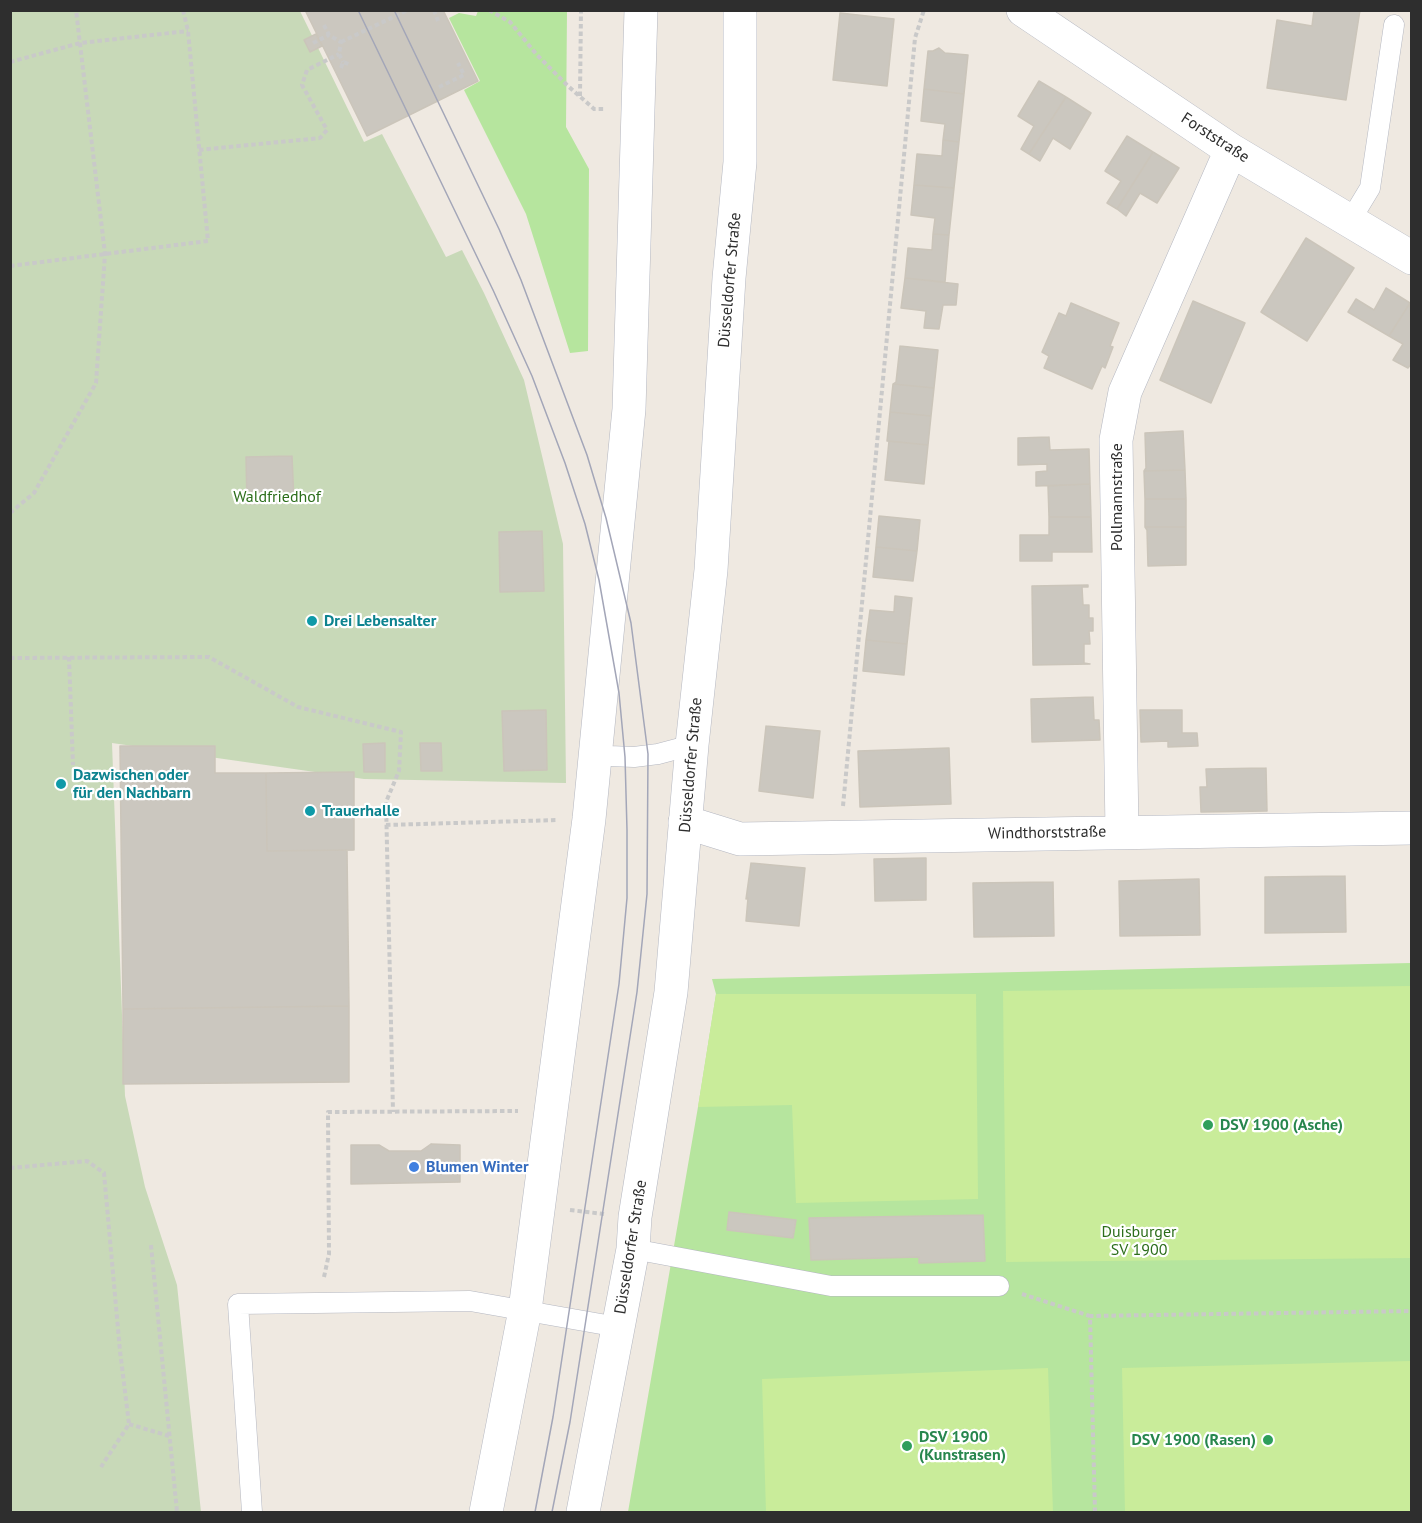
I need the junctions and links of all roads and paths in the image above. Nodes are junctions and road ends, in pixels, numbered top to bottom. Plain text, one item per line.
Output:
1 (76, 10) edge
2 (183, 10) edge
3 (408, 10) edge
4 (434, 10) edge
5 (489, 10) edge
6 (581, 10) edge
7 (640, 10) edge
8 (740, 10) edge
9 (924, 10) edge
10 (1023, 10) edge
11 (438, 21) dead end
12 (324, 25) dead end
13 (1394, 25) dead end
14 (188, 31) junction
15 (329, 35) junction
16 (341, 42) junction
17 (80, 43) junction
18 (313, 43) dead end
19 (339, 54) junction
20 (10, 62) edge
21 (343, 62) junction
22 (458, 63) dead end
23 (349, 64) dead end
24 (341, 68) dead end
25 (439, 87) dead end
26 (580, 97) junction
27 (604, 109) dead end
28 (199, 150) junction
29 (1232, 150) junction
30 (1350, 221) junction
31 (105, 254) junction
32 (1412, 258) edge
33 (10, 266) edge
34 (10, 513) edge
35 (69, 657) junction
36 (10, 658) edge
37 (693, 745) junction
38 (596, 751) junction
39 (73, 765) dead end
40 (589, 819) junction
41 (686, 822) junction
42 (386, 825) junction
43 (1412, 828) edge
44 (1122, 832) junction
45 (840, 838) junction
46 (552, 1111) junction
47 (393, 1112) junction
48 (10, 1168) edge
49 (539, 1207) junction
50 (635, 1217) junction
51 (151, 1245) dead end
52 (633, 1249) junction
53 (999, 1287) joint
54 (319, 1303) junction
55 (525, 1310) junction
56 (1412, 1311) edge
57 (1090, 1316) junction
58 (618, 1326) junction
59 (129, 1424) junction
60 (169, 1436) junction
61 (101, 1467) dead end
62 (177, 1512) edge
63 (252, 1512) edge
64 (486, 1512) edge
65 (583, 1512) edge
66 (1095, 1512) edge

1 - 17 path
2 - 14 path
3 - 16 path
4 - 11 path
5 - 26 path
6 - 26 path
7 - 38 main road
8 - 37 main road, Düsseldorfer Straße
9 - 45 path
10 - 29 main road, Forststraße
12 - 15 path
13 - 30 lane
14 - 17 path
14 - 28 path
15 - 16 path
15 - 18 path
16 - 19 path
17 - 20 path
17 - 31 path
19 - 21 path
19 - 28 path
21 - 23 path
21 - 24 path
22 - 25 path
26 - 27 path
28 - 31 path
29 - 30 main road, Forststraße
29 - 44 main road, Pollmannstraße
30 - 32 main road, Forststraße
31 - 33 path
31 - 34 path
35 - 36 path
35 - 39 path
35 - 42 path
37 - 38 lane
37 - 41 main road, Düsseldorfer Straße
38 - 40 main road
40 - 42 path
40 - 46 main road
41 - 45 main road, Windthorststraße
41 - 50 main road, Düsseldorfer Straße
42 - 47 path
43 - 44 main road, Windthorststraße
44 - 45 main road, Windthorststraße
46 - 47 path
46 - 49 main road
47 - 54 path
48 - 59 path
49 - 50 path
49 - 55 main road
50 - 52 main road, Düsseldorfer Straße
51 - 60 path
52 - 53 lane
52 - 58 main road, Düsseldorfer Straße
53 - 57 path
54 - 55 lane
54 - 63 lane
55 - 58 lane
55 - 64 main road
56 - 57 path
57 - 66 path
58 - 65 main road, Düsseldorfer Straße
59 - 60 path
59 - 61 path
60 - 62 path

